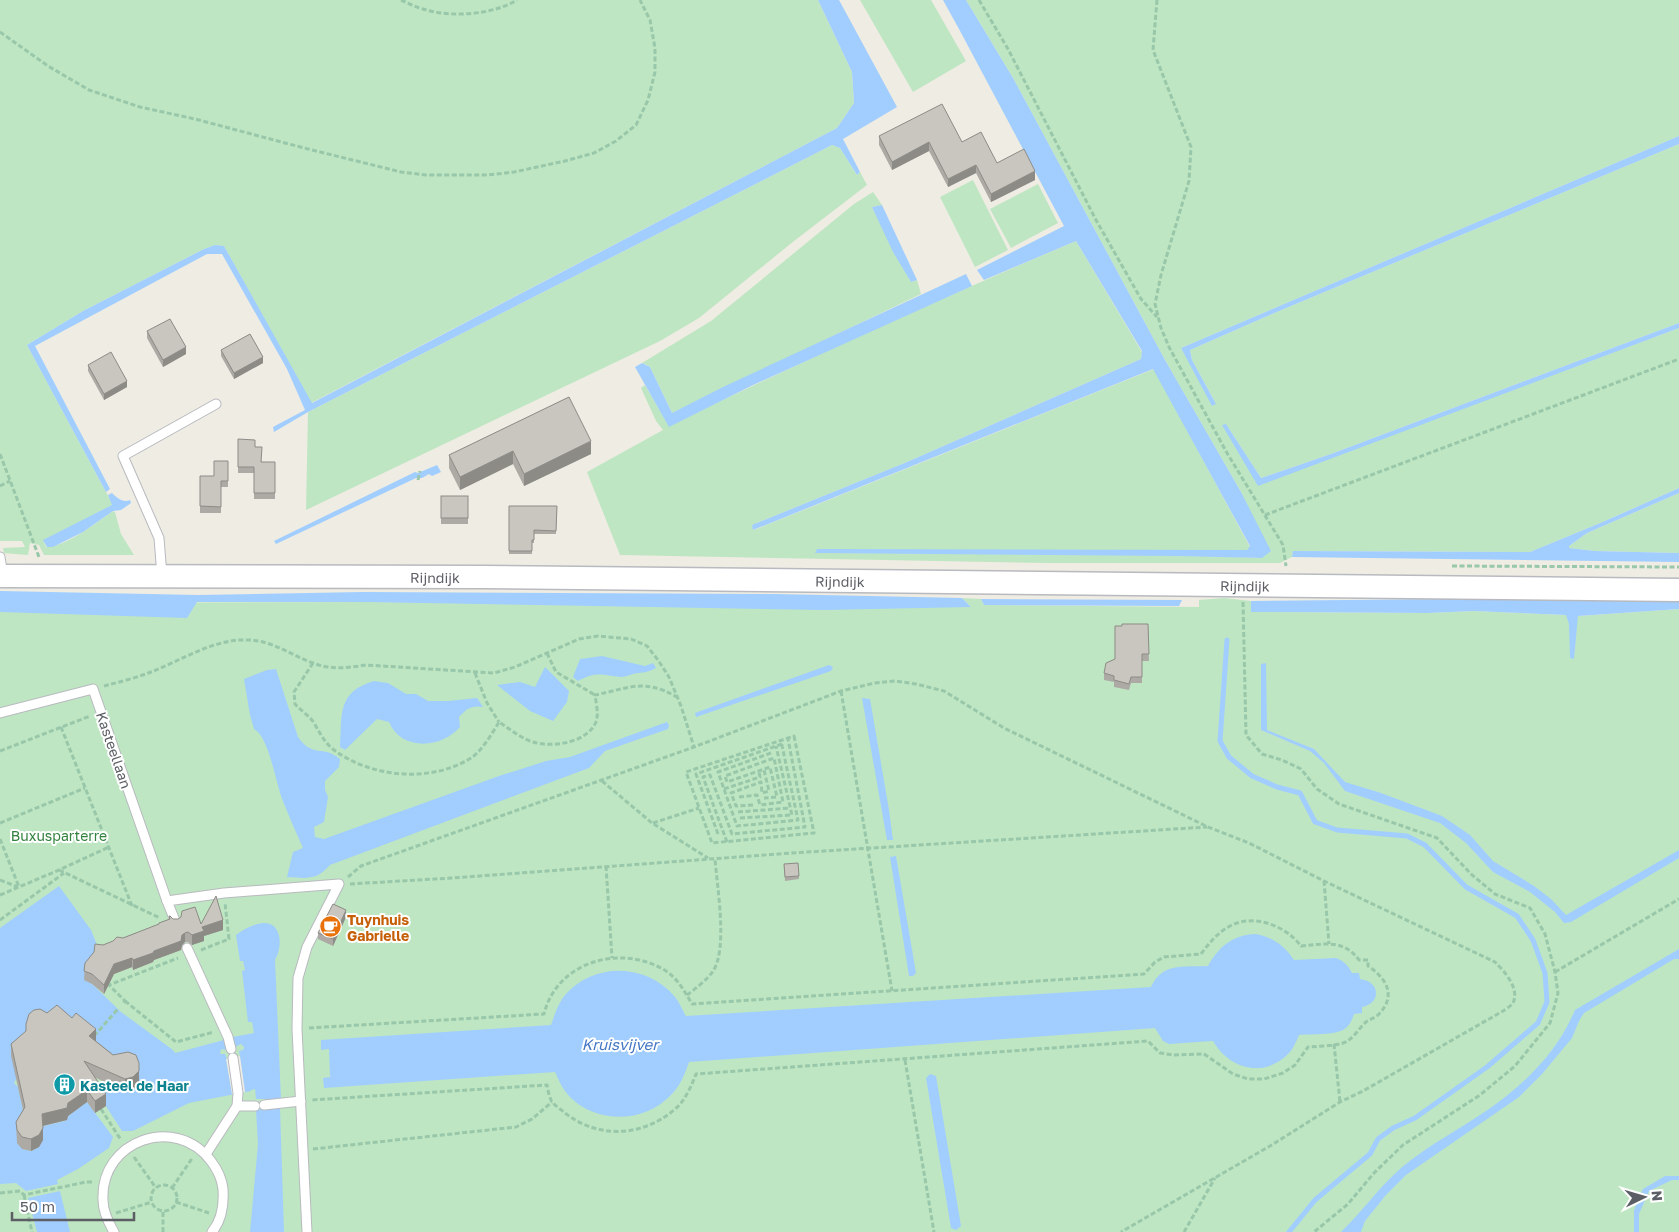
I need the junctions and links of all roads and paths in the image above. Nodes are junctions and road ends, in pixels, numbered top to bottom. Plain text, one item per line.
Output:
1 (401, 0) edge
2 (518, 0) edge
3 (640, 0) edge
4 (979, 0) edge
5 (1156, 0) edge
6 (0, 32) edge
7 (1158, 317) junction
8 (1679, 359) edge
9 (216, 404) dead end
10 (0, 454) edge
11 (420, 471) dead end
12 (10, 480) junction
13 (418, 480) dead end
14 (0, 486) edge
15 (1264, 515) junction
16 (39, 558) dead end
17 (1286, 566) dead end
18 (1443, 566) dead end
19 (1679, 567) edge
20 (1, 569) edge
21 (162, 576) junction
22 (1679, 590) edge
23 (1243, 610) dead end
24 (547, 653) junction
25 (313, 663) junction
26 (475, 673) junction
27 (93, 690) junction
28 (841, 691) junction
29 (595, 695) junction
30 (677, 698) junction
31 (100, 712) junction
32 (0, 713) edge
33 (499, 722) junction
34 (62, 727) junction
35 (788, 738) junction
36 (782, 743) junction
37 (776, 746) junction
38 (694, 747) junction
39 (0, 751) edge
40 (771, 753) dead end
41 (764, 770) junction
42 (759, 772) junction
43 (602, 780) junction
44 (86, 788) junction
45 (724, 789) junction
46 (739, 798) dead end
47 (764, 798) dead end
48 (752, 805) dead end
49 (699, 808) junction
50 (790, 808) junction
51 (738, 812) dead end
52 (740, 818) dead end
53 (0, 823) edge
54 (652, 823) junction
55 (1208, 827) junction
56 (718, 834) dead end
57 (0, 839) edge
58 (727, 842) junction
59 (109, 847) junction
60 (869, 849) junction
61 (708, 858) junction
62 (715, 859) junction
63 (606, 866) junction
64 (59, 870) junction
65 (64, 873) junction
66 (0, 880) edge
67 (1324, 881) junction
68 (339, 884) junction
69 (19, 887) junction
70 (224, 893) junction
71 (0, 895) edge
72 (1679, 900) edge
73 (167, 901) junction
74 (132, 906) junction
75 (0, 920) edge
76 (176, 923) joint
77 (1329, 944) junction
78 (188, 951) junction
79 (612, 958) junction
80 (1556, 972) junction
81 (892, 991) junction
82 (687, 995) junction
83 (118, 1009) dead end
84 (310, 1028) dead end
85 (226, 1033) junction
86 (92, 1038) edge
87 (1334, 1044) junction
88 (905, 1060) junction
89 (301, 1101) junction
90 (552, 1102) junction
91 (1340, 1102) junction
92 (237, 1106) junction
93 (101, 1110) edge
94 (117, 1134) dead end
95 (127, 1148) junction
96 (302, 1150) junction
97 (203, 1151) junction
98 (1216, 1176) junction
99 (104, 1182) junction
100 (156, 1188) junction
101 (172, 1188) junction
102 (0, 1193) edge
103 (26, 1195) junction
104 (152, 1202) junction
105 (176, 1202) junction
106 (164, 1211) junction
107 (106, 1216) junction
108 (220, 1217) junction
109 (32, 1232) edge
110 (114, 1232) edge
111 (163, 1232) edge
112 (212, 1232) edge
113 (308, 1232) edge
114 (934, 1232) edge
115 (1121, 1232) edge
116 (1184, 1232) edge
117 (1314, 1232) edge

1 - 2 path
3 - 6 path
4 - 7 path
5 - 7 path
7 - 15 path
8 - 15 path
9 - 21 lane
10 - 12 path
11 - 13 path
12 - 14 path
12 - 16 path
15 - 17 path
18 - 19 path
20 - 21 street, Rijndijk
21 - 22 street, Rijndijk
23 - 80 path
24 - 26 path
24 - 29 path
24 - 30 path
25 - 26 path
25 - 27 path
25 - 33 path
26 - 33 path
27 - 31 lane, Kasteellaan
27 - 32 lane
28 - 38 path
28 - 55 path
28 - 60 path
29 - 30 path
29 - 33 path
30 - 38 path
31 - 34 path
31 - 73 lane, Kasteellaan
34 - 39 path
34 - 44 path
35 - 36 path
35 - 58 path
35 - 58 path
36 - 37 path
36 - 45 path
36 - 49 path
37 - 50 path
37 - 56 path
38 - 43 path
40 - 45 path
41 - 42 path
41 - 47 path
41 - 48 path
42 - 45 path
42 - 46 path
43 - 54 path
43 - 68 path
44 - 53 path
44 - 59 path
49 - 54 path
49 - 58 path
50 - 51 path
50 - 52 path
54 - 61 path
55 - 60 path
55 - 67 path
57 - 69 path
59 - 64 path
59 - 74 path
60 - 62 path
60 - 81 path
61 - 62 path
61 - 63 path
62 - 82 path
63 - 68 path
63 - 79 path
64 - 65 path
64 - 69 path
65 - 74 path
65 - 75 path
66 - 69 path
67 - 77 path
67 - 91 path
68 - 70 lane
68 - 89 lane
69 - 71 path
70 - 73 lane
70 - 78 path
72 - 80 path
73 - 76 lane, Kasteellaan
74 - 76 path
77 - 81 path
77 - 87 path
78 - 85 lane
78 - 85 path
79 - 82 path
79 - 84 path
80 - 117 path
81 - 82 path
83 - 86 path
85 - 92 lane
87 - 88 path
87 - 91 path
88 - 90 path
88 - 114 path
89 - 90 path
89 - 92 lane
89 - 96 lane
90 - 96 path
91 - 98 path
92 - 97 lane
93 - 94 path
95 - 97 lane
95 - 99 lane
95 - 100 path
96 - 113 lane
97 - 101 path
97 - 108 lane
98 - 115 path
98 - 116 path
99 - 103 path
99 - 107 lane
100 - 101 path
100 - 104 path
101 - 105 path
102 - 103 path
103 - 109 path
104 - 106 path
104 - 107 path
105 - 106 path
105 - 108 path
106 - 111 path
107 - 110 lane
108 - 112 lane

